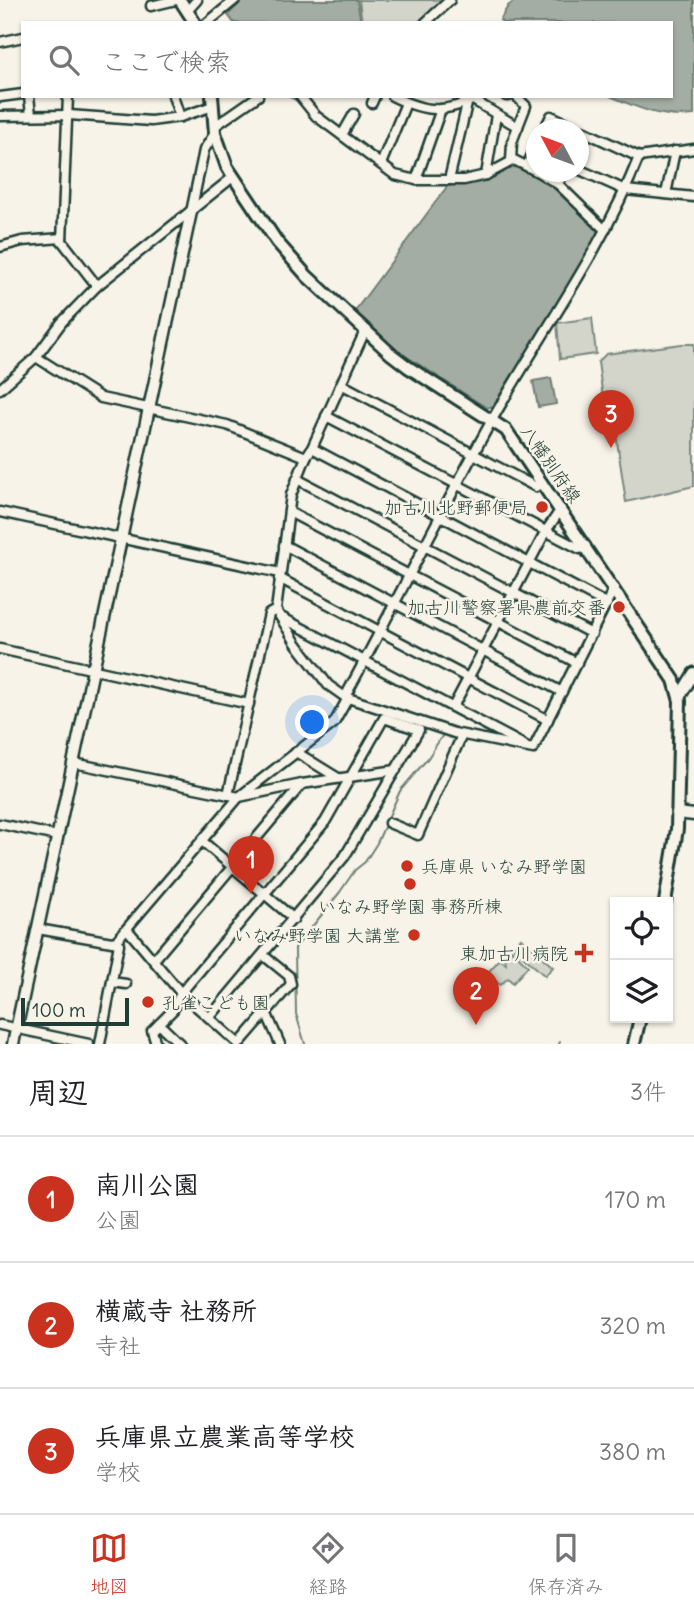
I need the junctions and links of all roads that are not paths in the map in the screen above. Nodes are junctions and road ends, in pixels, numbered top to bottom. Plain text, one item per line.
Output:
1 (178, 0) edge
2 (197, 0) edge
3 (235, 0) edge
4 (450, 0) edge
5 (151, 6) dead end
6 (188, 10) junction
7 (435, 15) junction
8 (194, 21) edge
9 (209, 21) edge
10 (428, 21) edge
11 (440, 21) edge
12 (21, 37) edge
13 (0, 42) edge
14 (21, 94) edge
15 (0, 97) edge
16 (29, 98) edge
17 (68, 98) edge
18 (174, 98) edge
19 (255, 98) edge
20 (302, 98) edge
21 (397, 98) edge
22 (518, 98) edge
23 (474, 100) edge
24 (213, 101) edge
25 (406, 103) junction
26 (441, 109) junction
27 (354, 114) dead end
28 (69, 115) junction
29 (496, 115) junction
30 (0, 116) edge
31 (31, 116) junction
32 (180, 117) junction
33 (518, 127) junction
34 (215, 129) junction
35 (589, 134) edge
36 (342, 135) junction
37 (694, 149) edge
38 (674, 152) junction
39 (639, 157) junction
40 (511, 161) junction
41 (381, 164) junction
42 (526, 166) edge
43 (589, 174) edge
44 (486, 175) junction
45 (233, 177) junction
46 (416, 180) junction
47 (449, 180) junction
48 (555, 182) edge
49 (558, 184) joint
50 (625, 190) junction
51 (666, 194) junction
52 (694, 197) edge
53 (191, 212) junction
54 (605, 230) junction
55 (62, 238) junction
56 (0, 247) edge
57 (97, 286) junction
58 (365, 331) junction
59 (36, 357) junction
60 (1, 383) edge
61 (341, 384) junction
62 (150, 407) junction
63 (326, 416) junction
64 (492, 419) junction
65 (312, 448) junction
66 (474, 454) junction
67 (306, 457) junction
68 (297, 479) junction
69 (542, 482) junction
70 (457, 485) junction
71 (561, 509) junction
72 (0, 512) edge
73 (289, 512) junction
74 (441, 516) junction
75 (546, 531) junction
76 (122, 538) junction
77 (284, 545) junction
78 (426, 546) junction
79 (586, 546) junction
80 (530, 563) junction
81 (280, 575) junction
82 (410, 576) junction
83 (614, 588) junction
84 (514, 593) junction
85 (395, 604) junction
86 (607, 604) junction
87 (278, 613) junction
88 (499, 622) junction
89 (380, 632) junction
90 (592, 634) junction
91 (0, 649) edge
92 (483, 650) junction
93 (365, 661) junction
94 (577, 663) junction
95 (93, 670) junction
96 (694, 673) edge
97 (468, 678) junction
98 (562, 692) junction
99 (680, 696) junction
100 (347, 697) junction
101 (248, 704) junction
102 (453, 707) junction
103 (548, 720) junction
104 (463, 735) junction
105 (533, 749) junction
106 (296, 752) junction
107 (74, 763) junction
108 (396, 770) junction
109 (350, 776) junction
110 (338, 778) junction
111 (302, 784) junction
112 (228, 795) junction
113 (239, 797) junction
114 (677, 813) junction
115 (694, 815) edge
116 (388, 823) dead end
117 (0, 824) edge
118 (57, 836) junction
119 (202, 841) junction
120 (233, 867) junction
121 (264, 894) junction
122 (666, 897) edge
123 (294, 919) junction
124 (38, 929) junction
125 (127, 929) junction
126 (112, 942) junction
127 (263, 955) junction
128 (154, 960) junction
129 (112, 982) junction
130 (126, 984) dead end
131 (181, 993) junction
132 (266, 1013) junction
133 (210, 1017) junction
134 (638, 1023) edge
135 (159, 1024) junction
136 (0, 1025) edge
137 (16, 1029) junction
138 (62, 1041) edge
139 (83, 1043) edge
140 (13, 1044) edge
141 (100, 1044) edge
142 (156, 1044) edge
143 (180, 1044) edge
144 (239, 1044) edge
145 (281, 1044) edge
146 (634, 1044) edge

1 - 5 street
1 - 6 main road
2 - 6 street
3 - 9 street
4 - 7 street
6 - 8 main road
7 - 10 street
7 - 11 street
12 - 13 street
14 - 15 street
16 - 31 street
17 - 28 street
18 - 32 street
19 - 34 street
20 - 36 street
21 - 25 street
22 - 33 street
23 - 26 street
23 - 29 street
23 - 47 street
24 - 32 street
24 - 34 main road, 八幡別府線
25 - 26 street
25 - 41 street
26 - 46 street
27 - 36 street
28 - 31 street
28 - 32 street
28 - 55 street
29 - 33 street
29 - 44 street
30 - 31 street
33 - 40 street
34 - 45 main road, 八幡別府線
34 - 53 street
35 - 39 street
36 - 41 street
37 - 38 street
38 - 39 street
38 - 51 street
39 - 50 street
40 - 42 street
40 - 44 street
41 - 46 street
43 - 50 street
44 - 47 street
45 - 53 street
45 - 58 main road, 八幡別府線
46 - 47 street
48 - 49 street
49 - 54 street
50 - 51 street
50 - 54 street
51 - 52 street
53 - 57 street
53 - 62 street
54 - 64 street
55 - 56 street
55 - 57 street
57 - 59 street
58 - 61 street
58 - 64 main road, 八幡別府線
59 - 60 street
59 - 62 street
61 - 63 street
61 - 66 street
62 - 67 street
62 - 76 street
63 - 65 street
63 - 70 street
64 - 66 street
64 - 69 main road, 八幡別府線
65 - 67 street
65 - 74 street
66 - 69 street
66 - 70 street
67 - 68 street
68 - 73 street
68 - 78 street
69 - 71 main road, 八幡別府線
70 - 74 street
70 - 75 street
71 - 75 street
71 - 79 main road, 八幡別府線
72 - 76 street
73 - 77 street
73 - 82 street
74 - 78 street
74 - 80 street
75 - 79 street
75 - 80 street
76 - 81 street
76 - 95 street
77 - 81 street
77 - 85 street
78 - 82 street
78 - 84 street
79 - 83 main road, 八幡別府線
80 - 84 street
80 - 86 street
81 - 87 street
81 - 89 street
82 - 85 street
82 - 88 street
83 - 86 street
83 - 99 main road, 八幡別府線
84 - 88 street
84 - 90 street
85 - 89 street
85 - 92 street
86 - 90 street
87 - 93 street
87 - 100 street
87 - 101 street
88 - 92 street
88 - 94 street
89 - 93 street
89 - 97 street
90 - 94 street
91 - 95 street
92 - 97 street
92 - 98 street
93 - 100 street
93 - 102 street
94 - 98 street
95 - 101 street
95 - 107 street
96 - 99 street
97 - 102 street
97 - 103 street
98 - 103 street
99 - 114 main road, 八幡別府線
100 - 104 street
100 - 106 street
101 - 112 street
102 - 105 street
103 - 105 street
104 - 105 street
104 - 116 street
106 - 110 street
106 - 113 street
107 - 112 street
107 - 118 street
108 - 109 street
108 - 109 street
108 - 123 street
109 - 110 street
109 - 121 street
110 - 111 street
111 - 113 street
111 - 120 street
112 - 113 street
113 - 119 street
114 - 115 street
114 - 122 main road, 八幡別府線
117 - 118 street
118 - 124 street
119 - 120 street
119 - 125 street
120 - 121 street
120 - 128 street
121 - 123 street
121 - 131 street
123 - 127 street
124 - 126 street
124 - 137 street
125 - 126 street
125 - 128 street
126 - 129 street
127 - 132 street
127 - 133 street
128 - 131 street
129 - 130 street
129 - 141 street
131 - 133 street
131 - 135 street
132 - 144 street
132 - 145 street
133 - 144 street
134 - 146 main road
135 - 142 street
135 - 143 street
136 - 137 street
137 - 138 street
137 - 140 street
138 - 139 street

